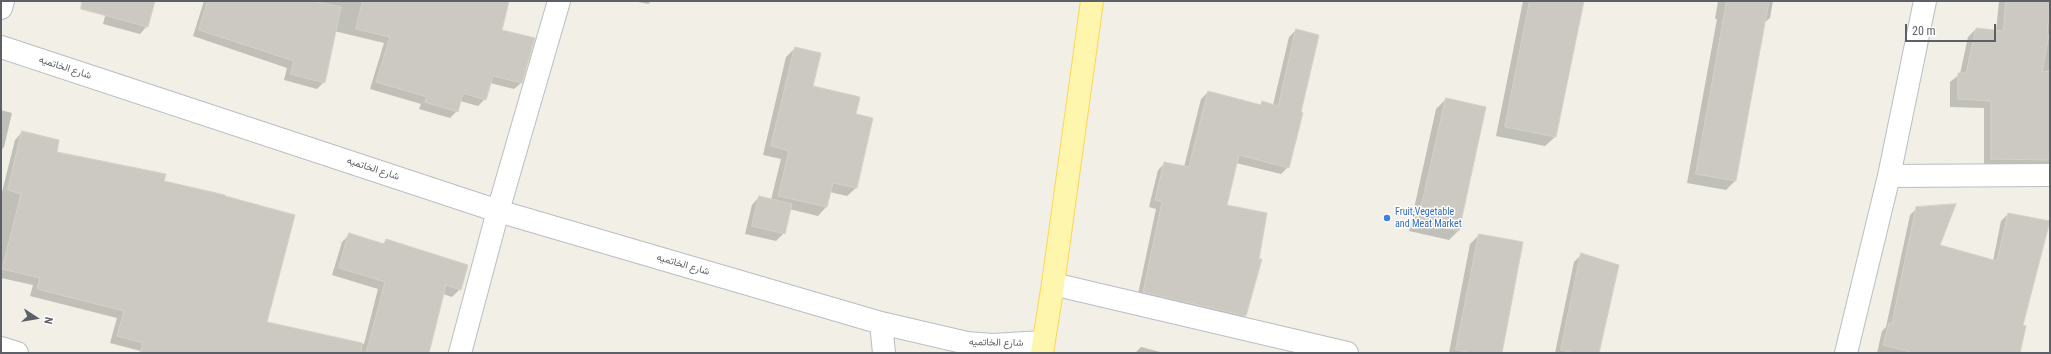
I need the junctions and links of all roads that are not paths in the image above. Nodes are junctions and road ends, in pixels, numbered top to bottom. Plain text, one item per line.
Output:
1 (3, 1) edge
2 (559, 1) edge
3 (1092, 1) edge
4 (1925, 1) edge
5 (1, 8) edge
6 (1, 47) edge
7 (2050, 175) edge
8 (1889, 176) junction
9 (498, 211) junction
10 (1053, 284) junction
11 (881, 323) junction
12 (1043, 347) edge
13 (1, 348) edge
14 (1343, 352) edge
15 (17, 353) edge
16 (460, 353) edge
17 (884, 353) edge
18 (1846, 353) edge

1 - 5 street
2 - 9 street
3 - 10 main road, شارع الخاتميه
4 - 8 street
6 - 9 street, شارع الخاتميه
7 - 8 street
8 - 18 street
9 - 11 street, شارع الخاتميه
9 - 16 street
10 - 12 main road, شارع الخاتميه
10 - 14 street
11 - 12 street, شارع الخاتميه
11 - 17 street
13 - 15 street

